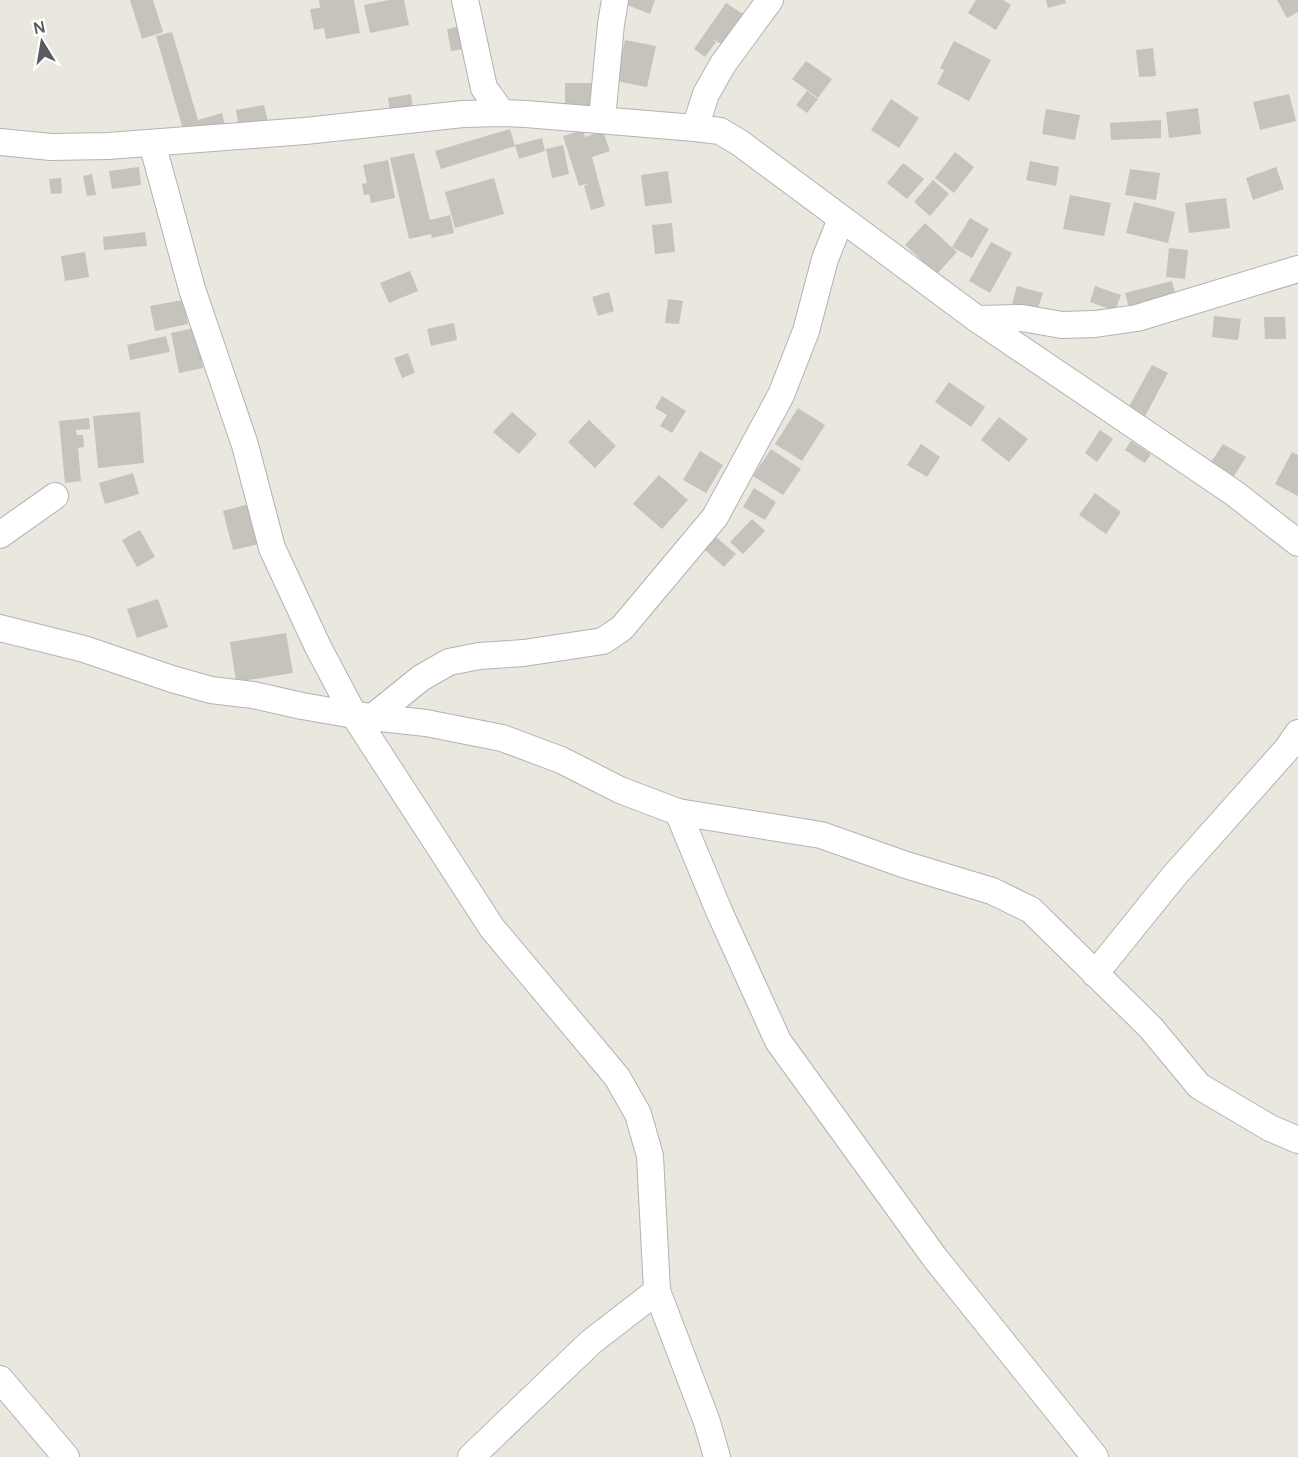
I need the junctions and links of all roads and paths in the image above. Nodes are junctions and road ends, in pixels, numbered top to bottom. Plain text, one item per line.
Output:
1 (465, 0) edge
2 (615, 0) edge
3 (770, 0) edge
4 (484, 88) junction
5 (502, 113) junction
6 (463, 114) junction
7 (602, 120) junction
8 (694, 128) junction
9 (0, 142) edge
10 (152, 143) junction
11 (841, 219) junction
12 (1298, 269) edge
13 (977, 320) junction
14 (55, 496) dead end
15 (0, 536) edge
16 (1298, 543) edge
17 (0, 628) edge
18 (364, 715) junction
19 (1298, 733) edge
20 (678, 812) junction
21 (1095, 974) junction
22 (1298, 1140) edge
23 (657, 1291) junction
24 (0, 1379) edge
25 (66, 1457) edge
26 (471, 1457) edge
27 (717, 1457) edge
28 (1095, 1457) edge

1 - 4 street
2 - 7 street
3 - 8 street
4 - 5 street
4 - 6 street
5 - 6 street
5 - 7 street
6 - 10 street
7 - 8 street
8 - 11 street
9 - 10 street
10 - 18 street
11 - 13 street
11 - 18 street
12 - 13 street
13 - 16 street
14 - 15 street
17 - 18 street
18 - 20 street
18 - 23 street
19 - 21 street
20 - 21 street
20 - 28 street
21 - 22 street
23 - 26 street
23 - 27 street
24 - 25 street

